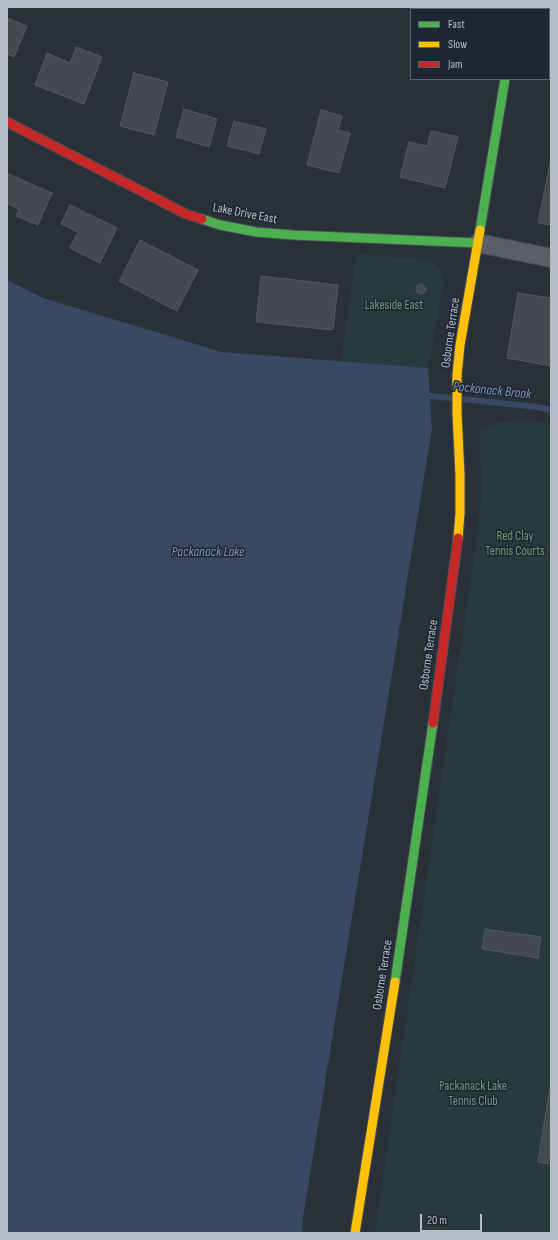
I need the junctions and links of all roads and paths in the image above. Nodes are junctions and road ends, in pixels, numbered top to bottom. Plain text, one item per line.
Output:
1 (506, 80) edge
2 (7, 122) edge
3 (478, 243) junction
4 (551, 258) edge
5 (356, 1233) edge

1 - 3 street, Osborne Terrace
2 - 3 street, Lake Drive East
3 - 4 street
3 - 5 street, Osborne Terrace

